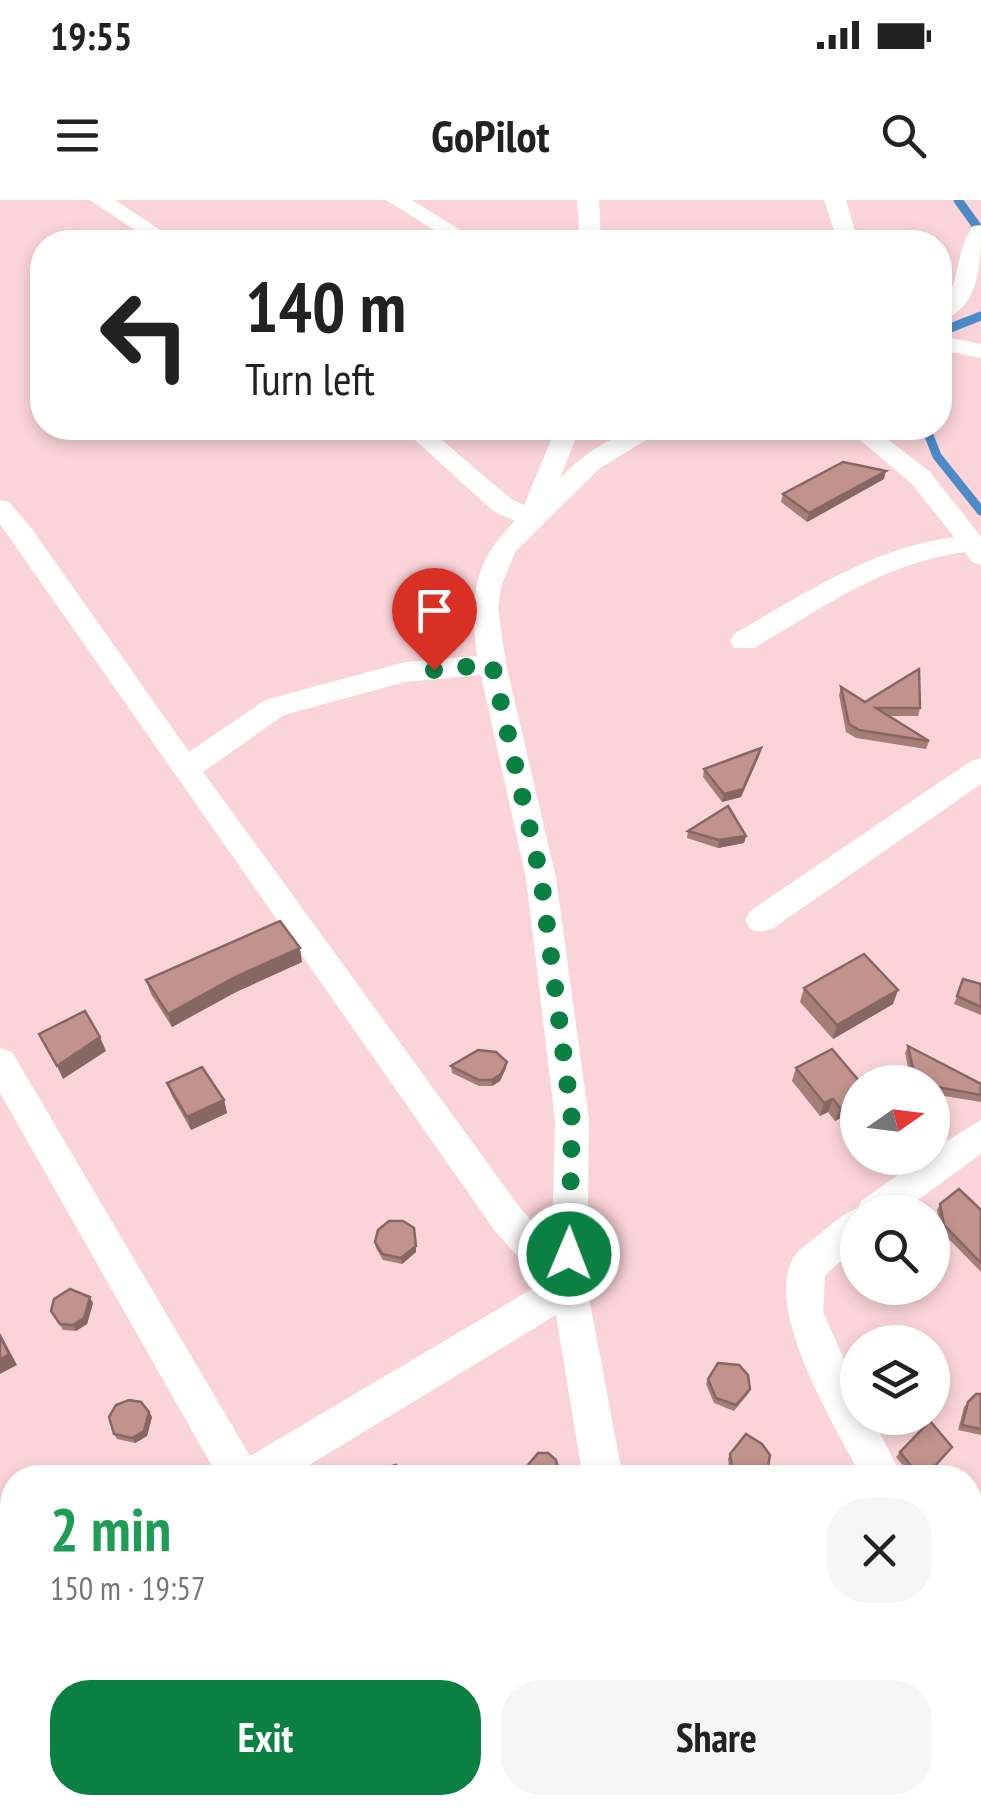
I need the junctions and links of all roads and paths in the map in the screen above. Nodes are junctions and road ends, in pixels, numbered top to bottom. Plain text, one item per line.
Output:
1 (101, 200) edge
2 (396, 200) edge
3 (588, 200) edge
4 (835, 200) edge
5 (148, 230) edge
6 (447, 230) edge
7 (589, 230) edge
8 (844, 230) edge
9 (981, 231) edge
10 (952, 305) edge
11 (952, 345) edge
12 (981, 351) edge
13 (428, 440) edge
14 (564, 440) edge
15 (577, 440) edge
16 (626, 440) edge
17 (632, 440) edge
18 (882, 440) edge
19 (0, 508) edge
20 (532, 519) junction
21 (976, 549) edge
22 (744, 641) dead end
23 (492, 664) junction
24 (185, 769) junction
25 (981, 769) edge
26 (761, 920) dead end
27 (0, 1062) edge
28 (981, 1135) edge
29 (898, 1195) edge
30 (840, 1239) edge
31 (568, 1287) junction
32 (232, 1465) edge
33 (273, 1465) edge
34 (602, 1465) edge
35 (877, 1465) edge

1 - 5 street
2 - 6 street
3 - 7 street
4 - 8 street
9 - 10 street
11 - 12 street
13 - 20 street
14 - 20 street
15 - 16 street
17 - 20 street
18 - 21 street
19 - 24 street
20 - 23 street
21 - 22 street
23 - 24 street
23 - 31 street
24 - 31 street
25 - 26 street
27 - 32 street
28 - 29 street
30 - 35 street
31 - 33 street
31 - 34 street

